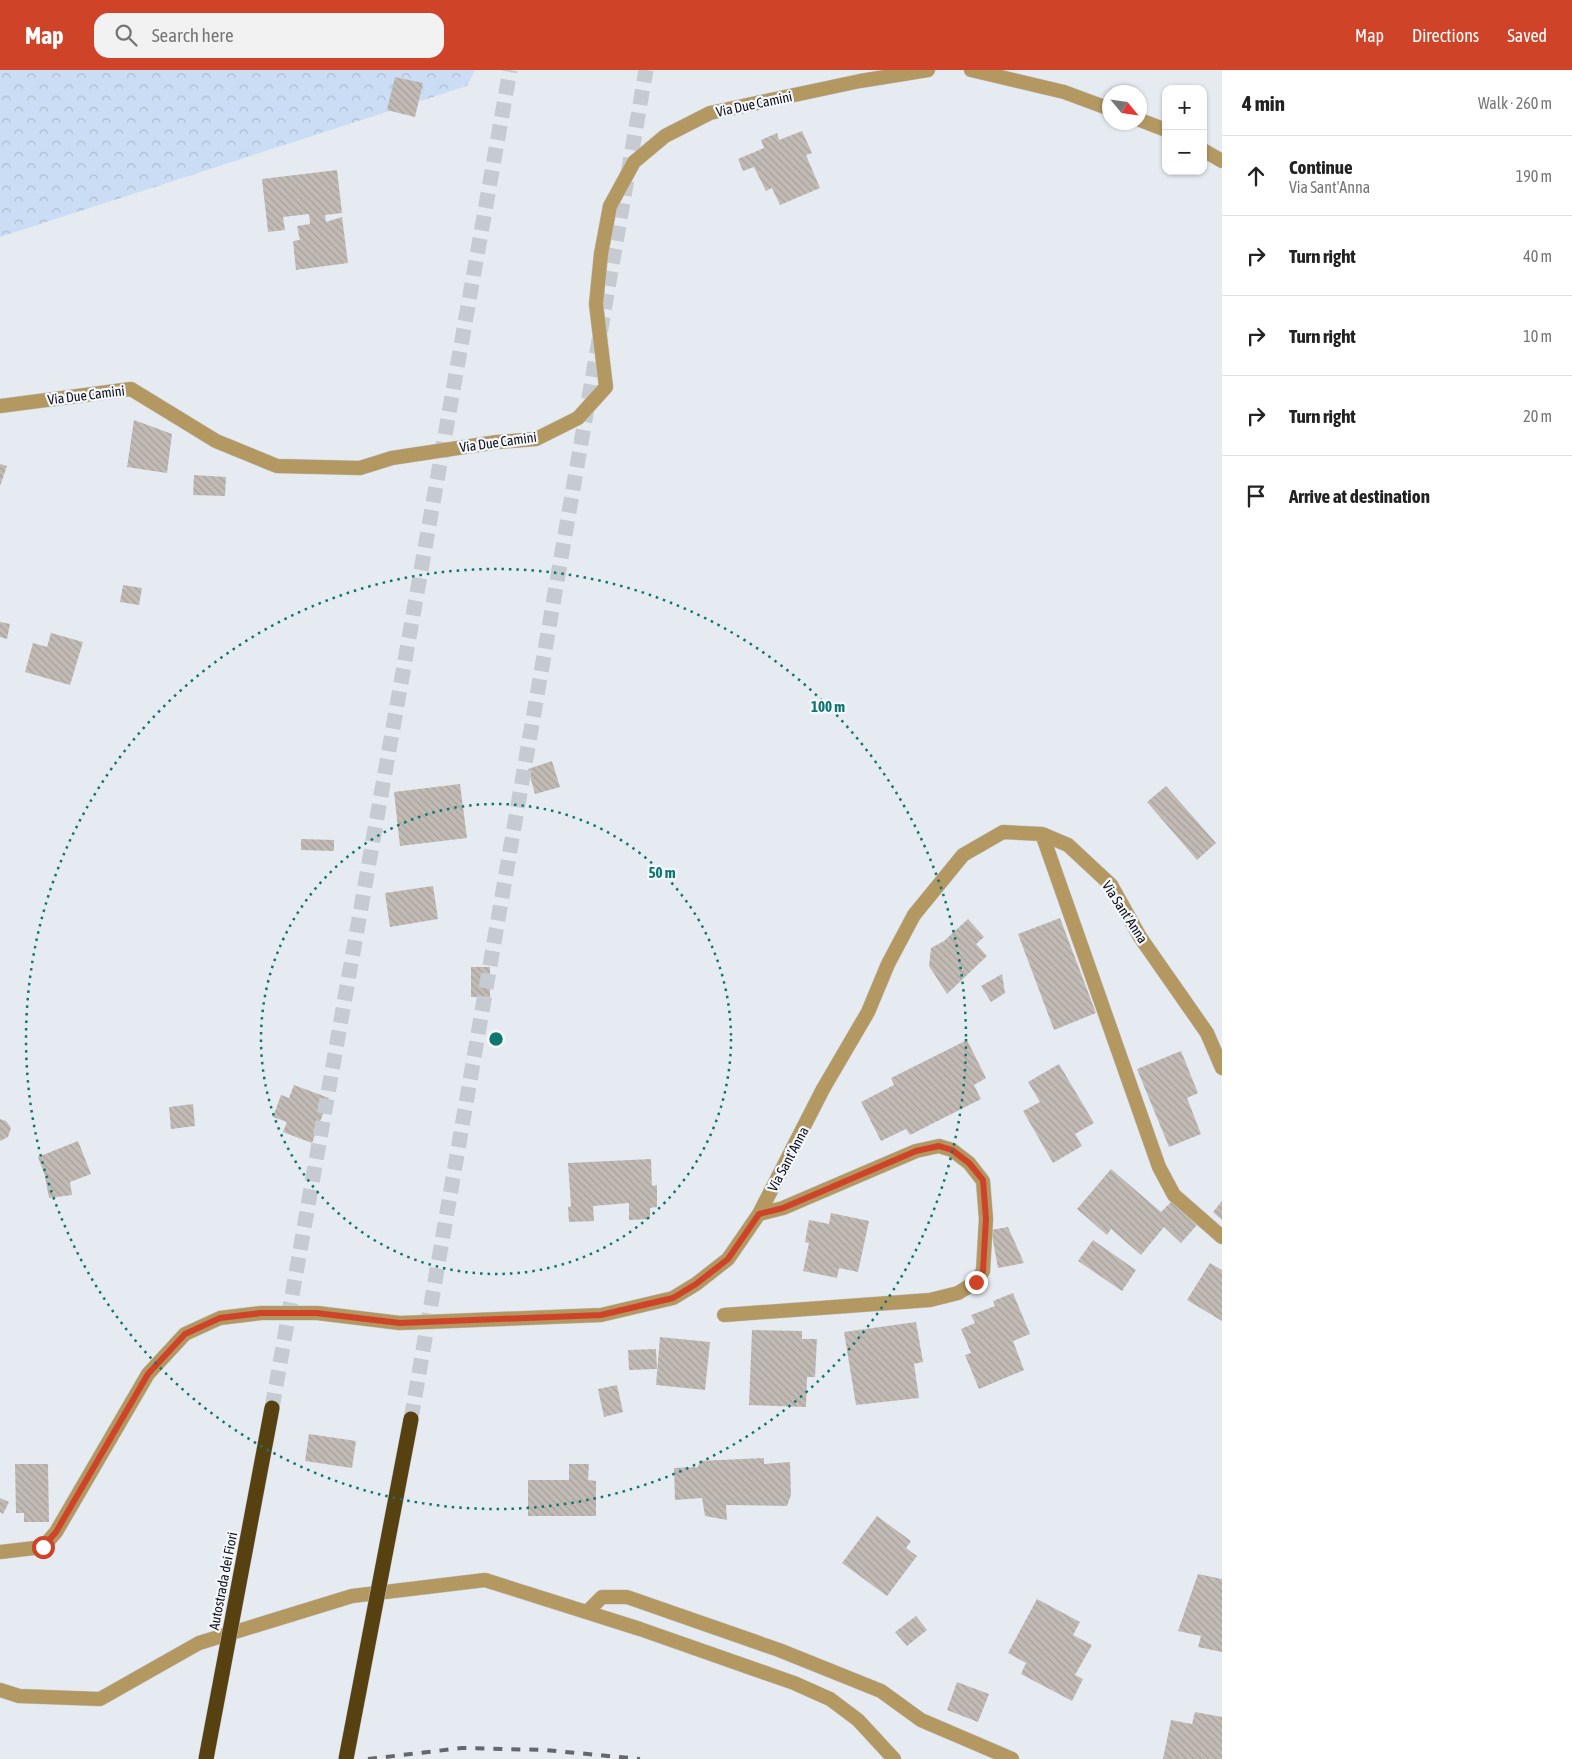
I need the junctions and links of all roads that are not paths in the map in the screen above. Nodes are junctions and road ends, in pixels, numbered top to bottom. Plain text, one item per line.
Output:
1 (928, 70) edge
2 (971, 70) edge
3 (1102, 106) edge
4 (1147, 123) edge
5 (1162, 128) edge
6 (1207, 152) edge
7 (1222, 160) edge
8 (0, 406) edge
9 (1042, 834) junction
10 (1222, 1068) edge
11 (759, 1214) junction
12 (1222, 1237) edge
13 (724, 1315) dead end
14 (272, 1408) tunnel mouth
15 (410, 1419) tunnel mouth
16 (0, 1552) edge
17 (588, 1612) junction
18 (0, 1690) edge
19 (206, 1759) edge
20 (346, 1759) edge
21 (894, 1759) edge
22 (1012, 1759) edge

1 - 8 street, Via Due Camini
2 - 3 street
4 - 5 street
6 - 7 street
9 - 10 street, Via Sant'Anna
9 - 11 street, Via Sant'Anna
9 - 12 street
11 - 13 street
11 - 16 street, Via Sant'Anna
14 - 19 highway, Autostrada dei Fiori, bridge
15 - 20 highway, bridge
17 - 18 street
17 - 21 street
17 - 22 street

